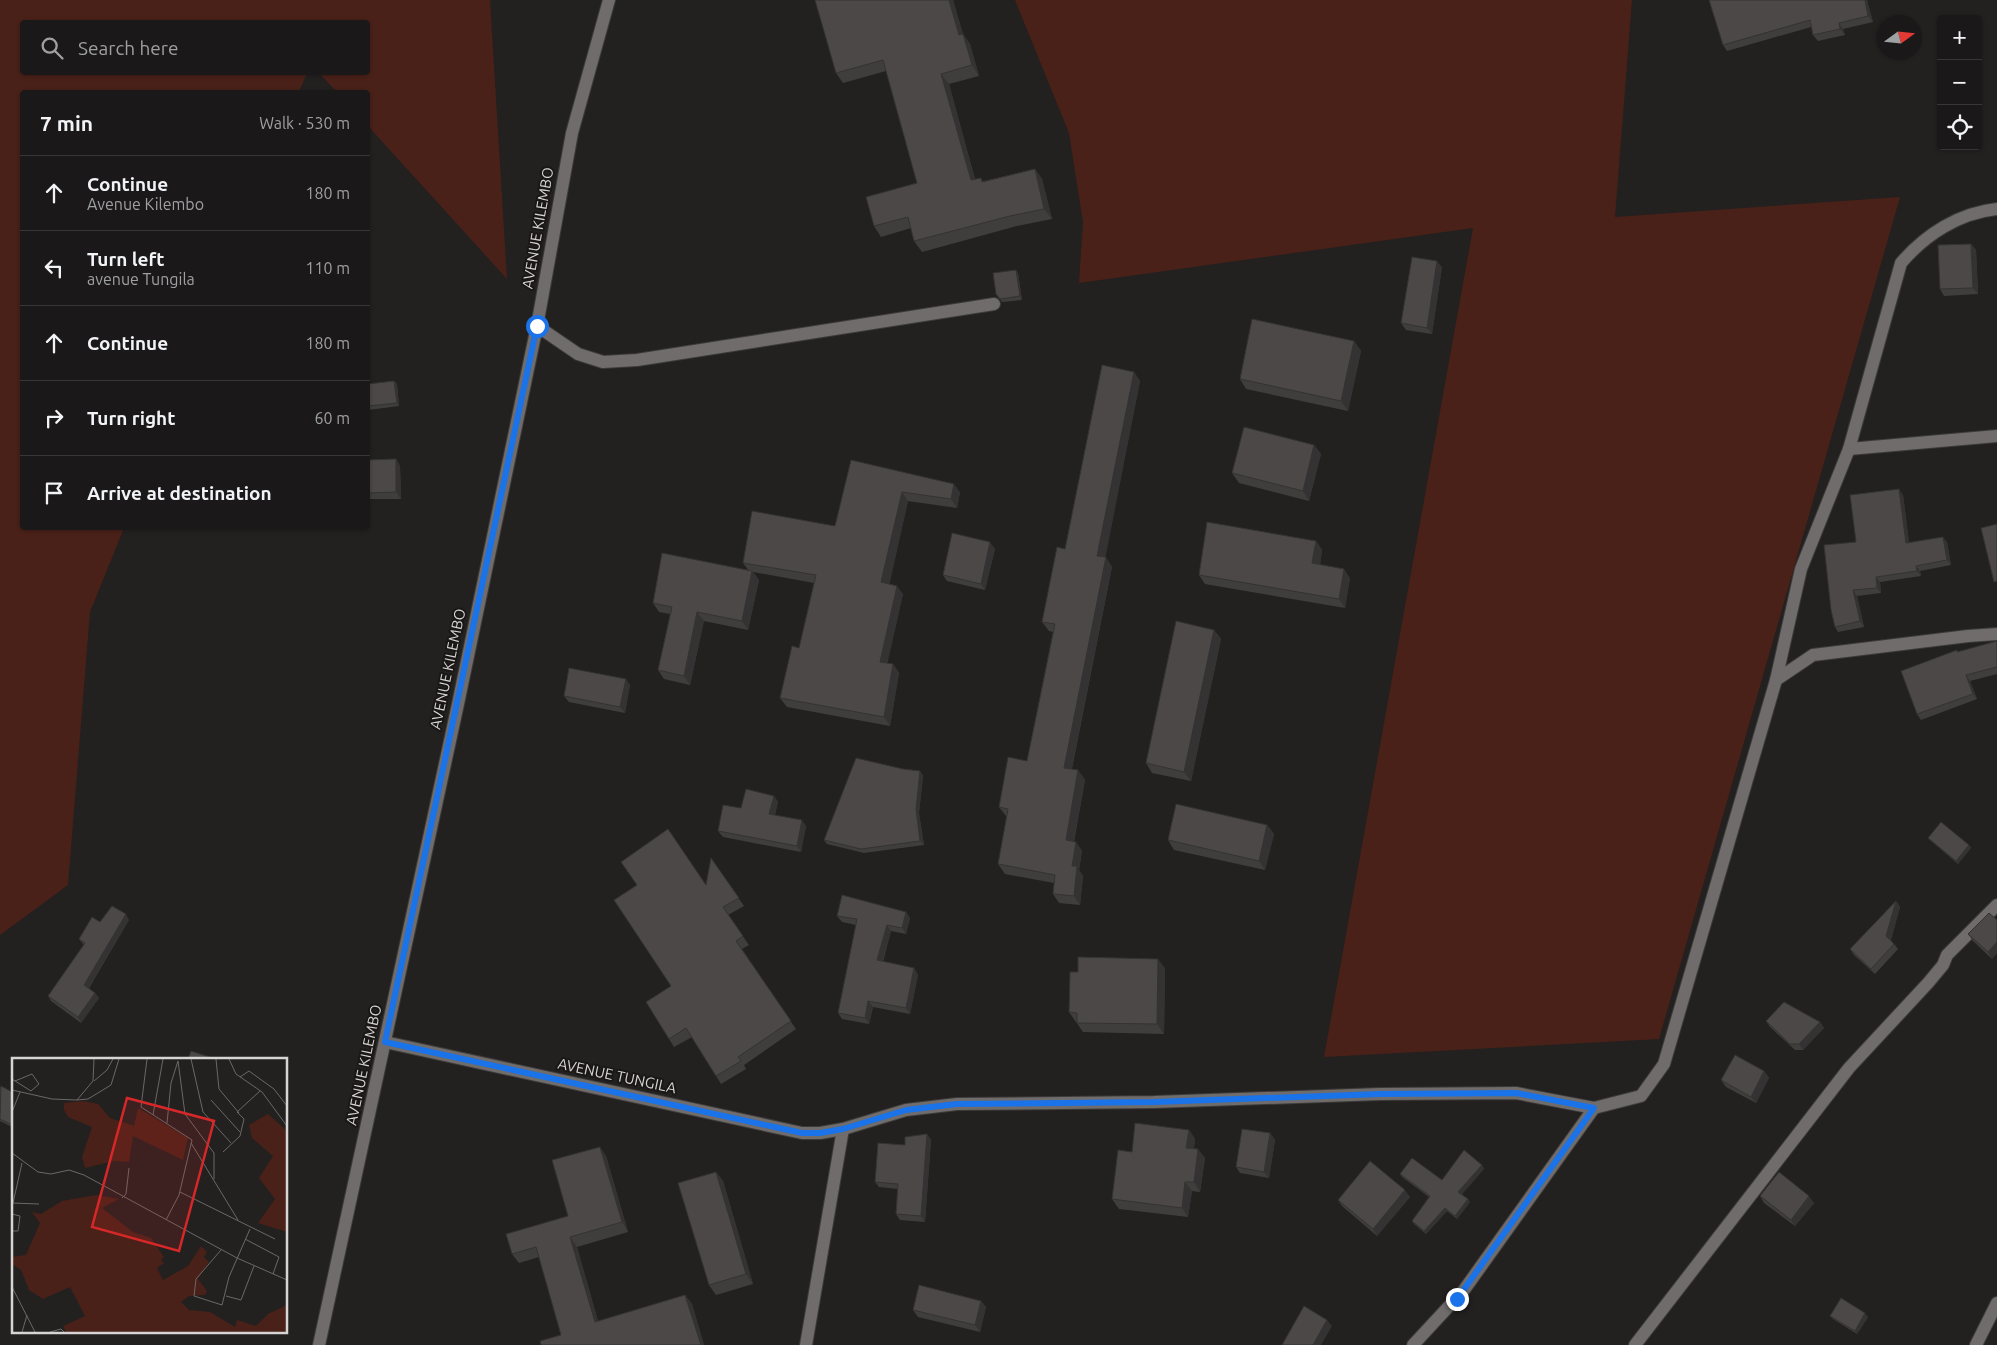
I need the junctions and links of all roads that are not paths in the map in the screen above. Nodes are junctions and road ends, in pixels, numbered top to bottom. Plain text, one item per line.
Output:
1 (609, 0) edge
2 (1997, 209) edge
3 (994, 304) dead end
4 (537, 326) junction
5 (1997, 436) edge
6 (1849, 449) junction
7 (1997, 634) edge
8 (1776, 680) junction
9 (1997, 905) edge
10 (385, 1042) junction
11 (1594, 1108) junction
12 (843, 1129) junction
13 (1997, 1303) edge
14 (319, 1345) edge
15 (806, 1345) edge
16 (1413, 1345) edge
17 (1635, 1345) edge
18 (1976, 1345) edge

1 - 4 street, AVENUE KILEMBO
2 - 6 street
3 - 4 street
4 - 10 street, AVENUE KILEMBO
5 - 6 street
6 - 8 street
7 - 8 street
8 - 11 street
9 - 17 street
10 - 12 street, AVENUE TUNGILA
10 - 14 street, AVENUE KILEMBO
11 - 12 street, AVENUE TUNGILA
11 - 16 street
12 - 15 street
13 - 18 street

